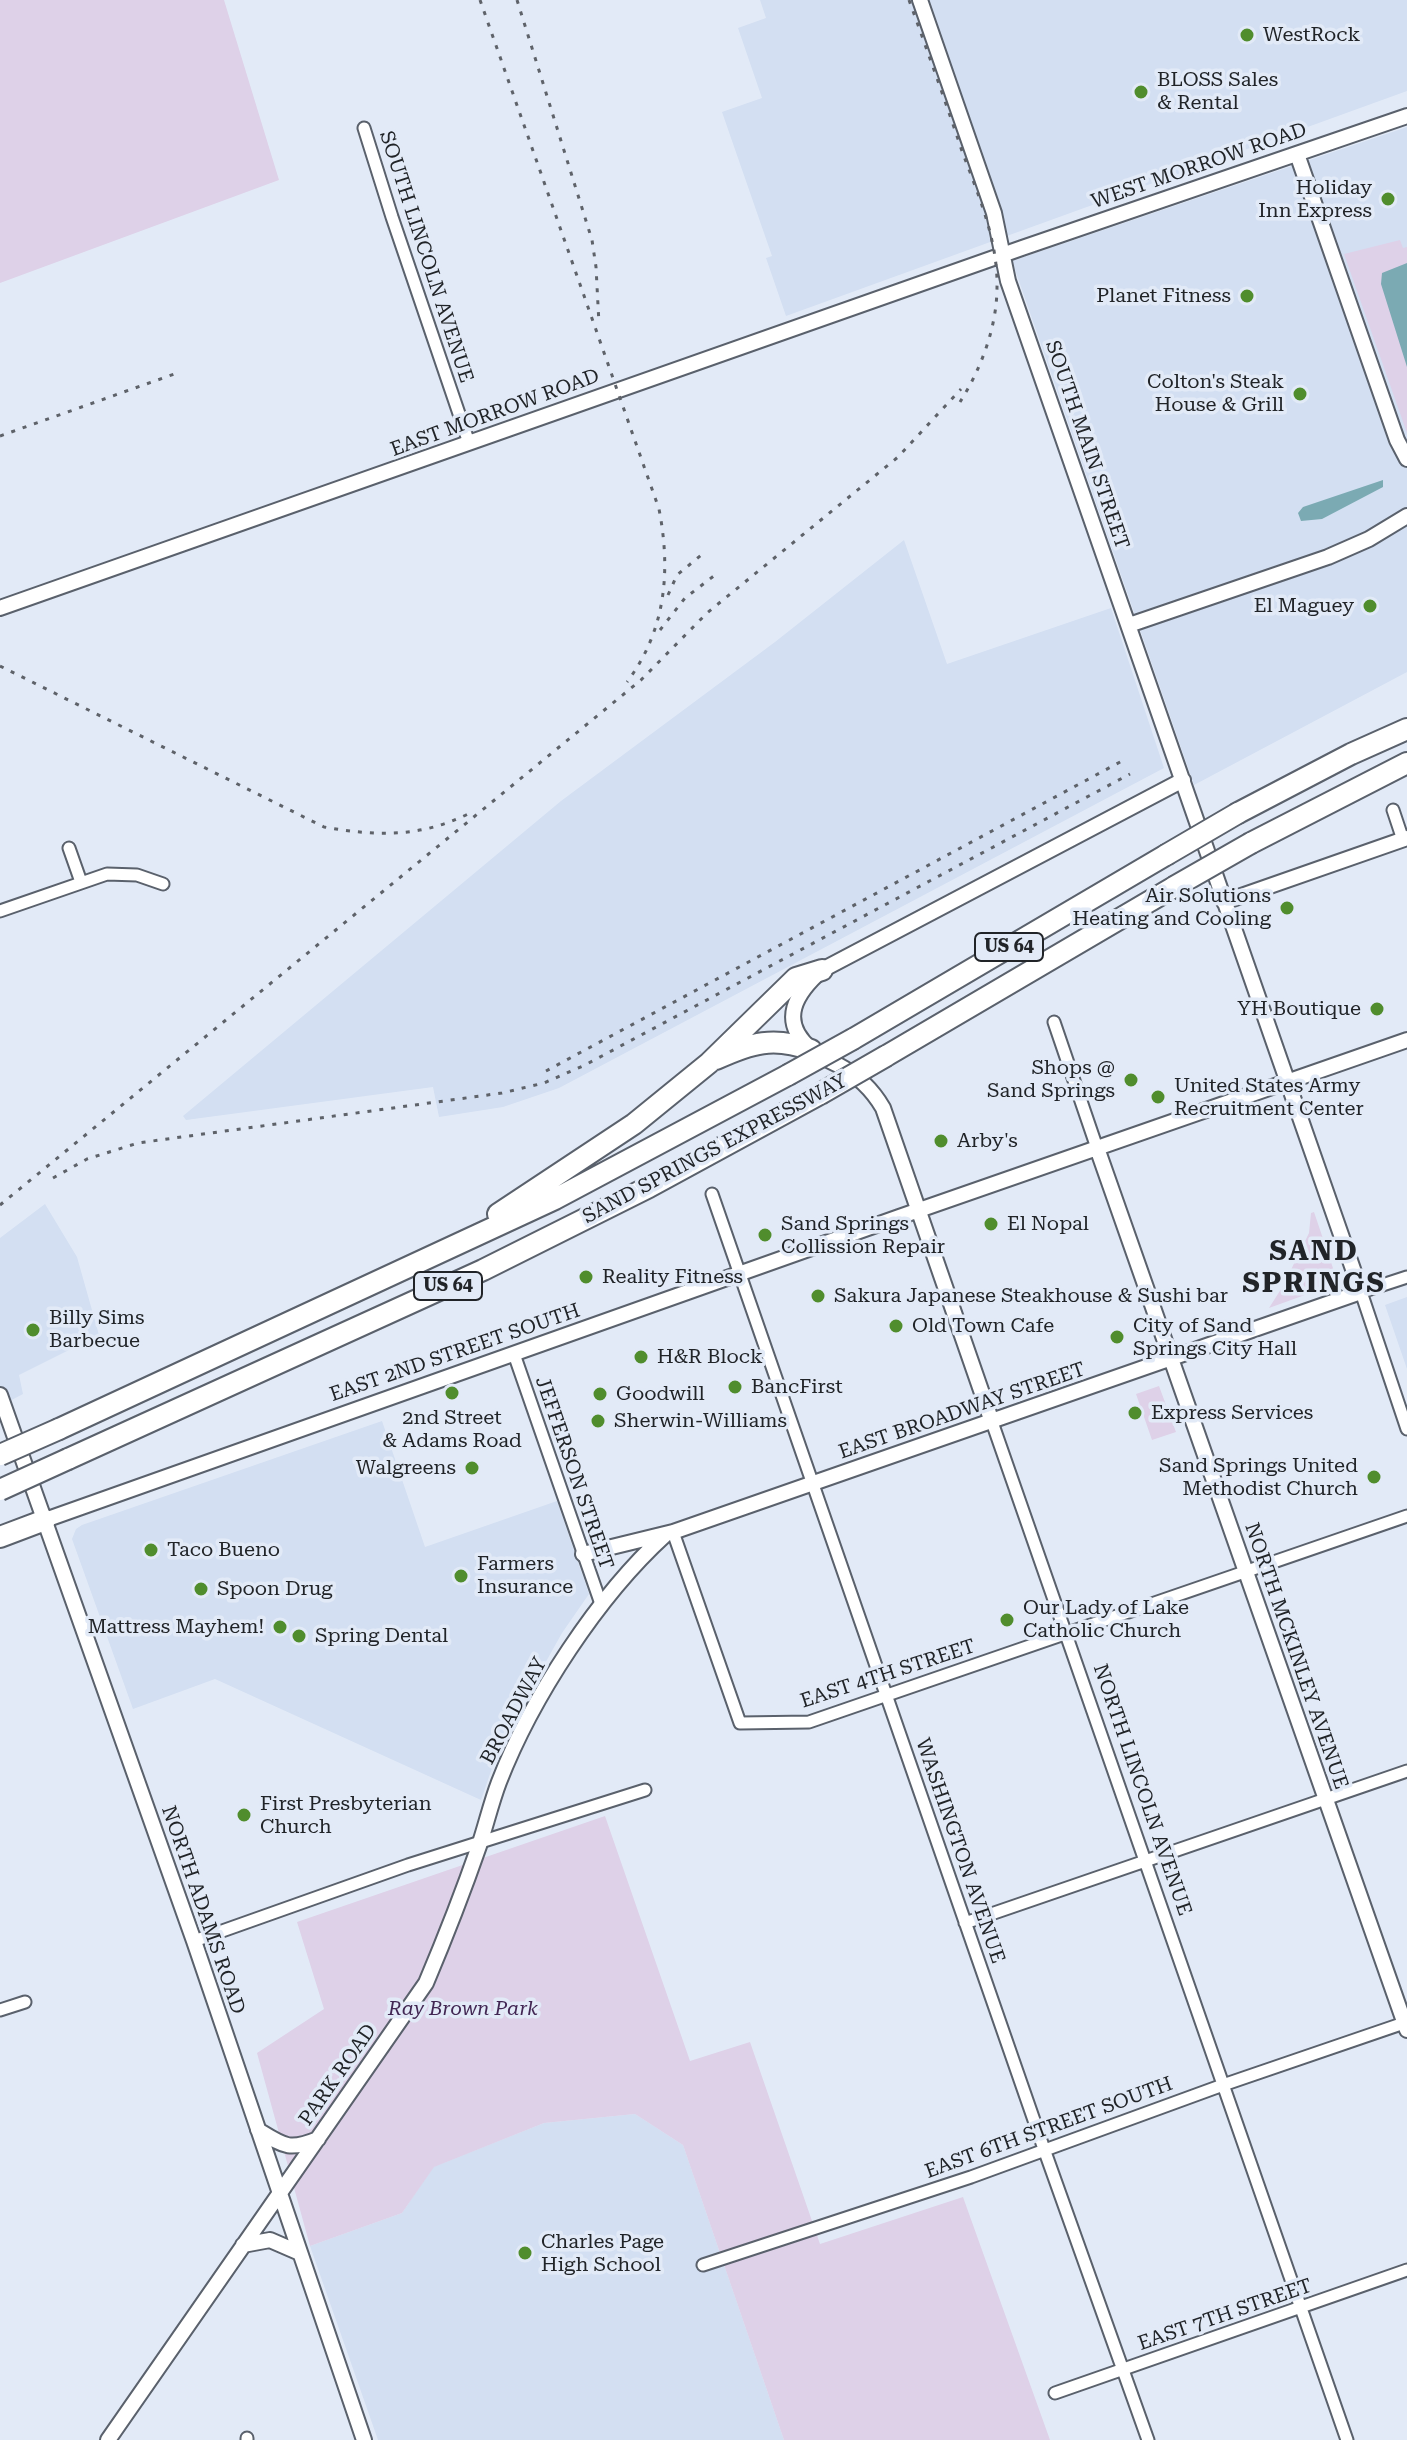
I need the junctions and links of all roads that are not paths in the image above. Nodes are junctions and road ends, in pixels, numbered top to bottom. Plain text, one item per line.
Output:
1 (920, 0) edge
2 (1407, 116) edge
3 (364, 128) dead end
4 (1297, 154) junction
5 (1004, 255) junction
6 (469, 443) junction
7 (1407, 459) edge
8 (1407, 516) edge
9 (0, 608) edge
10 (1129, 625) junction
11 (1407, 728) edge
12 (1407, 763) edge
13 (1183, 780) junction
14 (1393, 810) dead end
15 (1406, 843) edge
16 (69, 848) dead end
17 (81, 882) junction
18 (163, 884) dead end
19 (1224, 902) junction
20 (0, 911) edge
21 (822, 970) junction
22 (1054, 1022) dead end
23 (1407, 1040) edge
24 (811, 1050) junction
25 (709, 1063) junction
26 (1287, 1082) junction
27 (1097, 1148) junction
28 (712, 1194) dead end
29 (918, 1210) junction
30 (431, 1258) junction
31 (739, 1274) junction
32 (1407, 1277) edge
33 (1361, 1292) junction
34 (514, 1354) junction
35 (1171, 1358) junction
36 (0, 1395) edge
37 (992, 1422) junction
38 (1407, 1429) edge
39 (0, 1455) edge
40 (813, 1484) junction
41 (0, 1490) edge
42 (1407, 1516) edge
43 (45, 1520) junction
44 (669, 1534) junction
45 (0, 1537) edge
46 (583, 1554) junction
47 (1246, 1572) junction
48 (601, 1604) junction
49 (1067, 1634) junction
50 (887, 1697) junction
51 (1407, 1771) edge
52 (645, 1790) dead end
53 (1325, 1799) junction
54 (479, 1844) junction
55 (1145, 1861) junction
56 (965, 1923) junction
57 (194, 1941) junction
58 (25, 2002) dead end
59 (0, 2010) edge
60 (1406, 2025) edge
61 (1223, 2085) junction
62 (258, 2130) junction
63 (319, 2139) junction
64 (1044, 2149) junction
65 (280, 2195) junction
66 (243, 2245) junction
67 (300, 2253) junction
68 (703, 2265) dead end
69 (1407, 2270) edge
70 (1301, 2308) junction
71 (1123, 2370) junction
72 (1055, 2393) dead end
73 (108, 2440) edge
74 (364, 2440) edge
75 (1148, 2440) edge
76 (1347, 2440) edge

1 - 5 main road, SOUTH MAIN STREET
2 - 4 main road, WEST MORROW ROAD
3 - 6 street, SOUTH LINCOLN AVENUE
4 - 5 main road, WEST MORROW ROAD
4 - 7 main road
5 - 6 main road, EAST MORROW ROAD
5 - 10 main road, SOUTH MAIN STREET
6 - 9 main road, EAST MORROW ROAD
8 - 10 main road
10 - 13 main road, SOUTH MAIN STREET
11 - 30 highway, SAND SPRINGS EXPRESSWAY / US 64, bridge
12 - 41 highway, SAND SPRINGS EXPRESSWAY / US 64, bridge
13 - 19 main road, SOUTH MAIN STREET
13 - 21 main road
14 - 15 street
15 - 19 main road
16 - 17 street
17 - 18 street
17 - 20 street
19 - 26 main road, SOUTH MAIN STREET
21 - 24 main road
21 - 25 highway
22 - 27 street, NORTH MCKINLEY AVENUE
23 - 26 main road, EAST 2ND STREET SOUTH
24 - 25 highway
24 - 29 main road, NORTH LINCOLN AVENUE
25 - 30 highway
26 - 27 main road, EAST 2ND STREET SOUTH
26 - 33 main road, SOUTH MAIN STREET
27 - 29 main road, EAST 2ND STREET SOUTH
27 - 35 main road, NORTH MCKINLEY AVENUE
28 - 31 street, WASHINGTON AVENUE
29 - 31 main road, EAST 2ND STREET SOUTH
29 - 37 main road, NORTH LINCOLN AVENUE
30 - 39 highway, SAND SPRINGS EXPRESSWAY / US 64, bridge
31 - 34 main road, EAST 2ND STREET SOUTH
31 - 40 street, WASHINGTON AVENUE
32 - 33 street
33 - 35 main road, EAST BROADWAY STREET
33 - 38 street
34 - 43 main road, EAST 2ND STREET SOUTH
34 - 46 street, JEFFERSON STREET
35 - 37 main road, EAST BROADWAY STREET
35 - 47 main road, NORTH MCKINLEY AVENUE
36 - 43 main road, NORTH ADAMS ROAD
37 - 40 main road, EAST BROADWAY STREET
37 - 49 street, NORTH LINCOLN AVENUE
40 - 44 main road, EAST BROADWAY STREET
40 - 50 street, WASHINGTON AVENUE
42 - 47 street, EAST 4TH STREET
43 - 45 highway
43 - 57 main road, NORTH ADAMS ROAD
44 - 46 main road
44 - 48 main road, EAST BROADWAY STREET
44 - 50 street, EAST 4TH STREET
46 - 48 street, JEFFERSON STREET
47 - 49 street, EAST 4TH STREET
47 - 53 main road, NORTH MCKINLEY AVENUE
48 - 54 main road, BROADWAY
49 - 50 street, EAST 4TH STREET
49 - 55 street, NORTH LINCOLN AVENUE
50 - 56 street, WASHINGTON AVENUE
51 - 53 street
52 - 54 street
53 - 55 street
53 - 60 main road, NORTH MCKINLEY AVENUE
54 - 57 street
54 - 63 main road, PARK ROAD
55 - 56 street
55 - 61 street, NORTH LINCOLN AVENUE
56 - 64 street, WASHINGTON AVENUE
57 - 62 main road, NORTH ADAMS ROAD
58 - 59 street
60 - 61 street, EAST 6TH STREET SOUTH
61 - 64 street, EAST 6TH STREET SOUTH
61 - 70 street, NORTH LINCOLN AVENUE
62 - 63 main road
62 - 65 main road, NORTH ADAMS ROAD
63 - 65 main road, PARK ROAD
64 - 68 street, EAST 6TH STREET SOUTH
64 - 71 street, WASHINGTON AVENUE
65 - 66 main road, PARK ROAD
65 - 67 main road, NORTH ADAMS ROAD
66 - 67 main road
66 - 73 main road, PARK ROAD
67 - 74 main road, NORTH ADAMS ROAD
69 - 70 street, EAST 7TH STREET
70 - 71 street, EAST 7TH STREET
70 - 76 street, NORTH LINCOLN AVENUE
71 - 72 street, EAST 7TH STREET
71 - 75 street, WASHINGTON AVENUE

